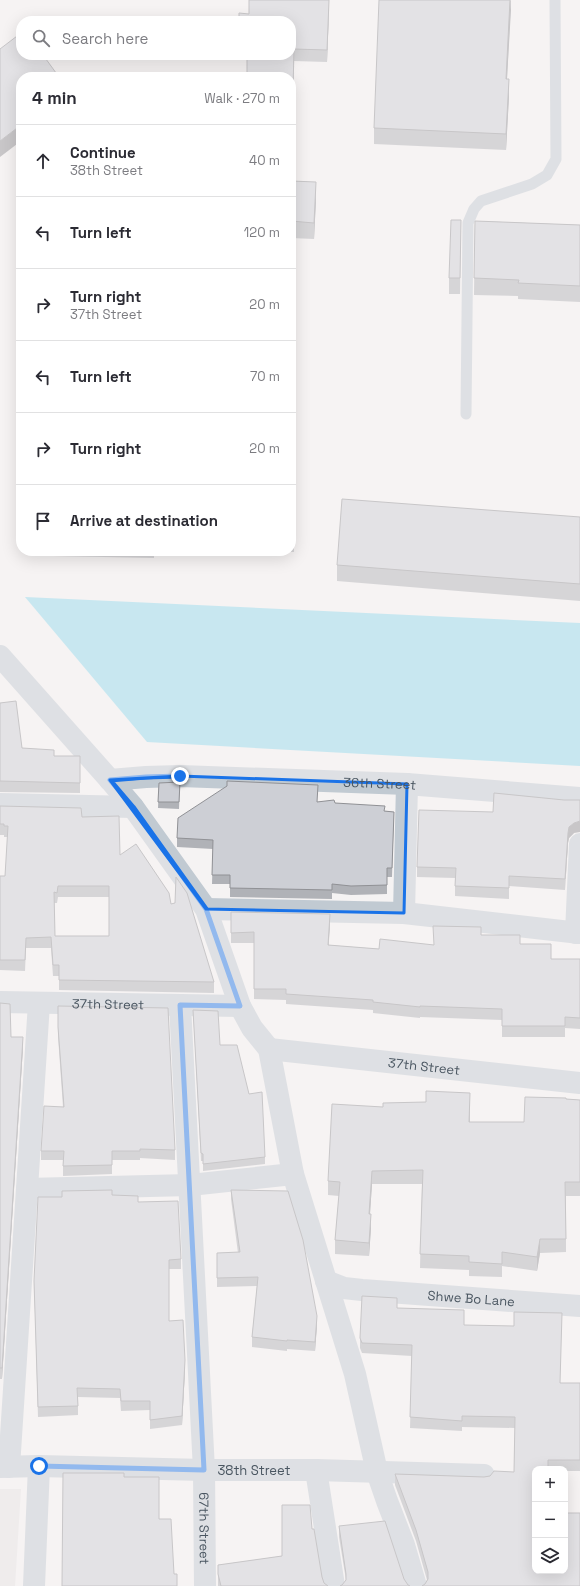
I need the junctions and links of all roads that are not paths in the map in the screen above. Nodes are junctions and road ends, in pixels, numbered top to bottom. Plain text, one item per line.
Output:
1 (555, 0) edge
2 (466, 414) dead end
3 (0, 656) edge
4 (110, 780) junction
5 (407, 784) junction
6 (580, 798) edge
7 (0, 804) edge
8 (133, 807) junction
9 (580, 844) edge
10 (206, 909) junction
11 (404, 914) junction
12 (578, 933) edge
13 (0, 1002) edge
14 (39, 1003) junction
15 (180, 1005) junction
16 (240, 1006) junction
17 (269, 1049) junction
18 (580, 1083) edge
19 (293, 1174) junction
20 (190, 1186) junction
21 (27, 1189) junction
22 (326, 1281) junction
23 (580, 1306) edge
24 (39, 1466) junction
25 (5, 1467) edge
26 (204, 1470) junction
27 (316, 1470) junction
28 (377, 1472) junction
29 (484, 1475) edge
30 (34, 1586) edge
31 (205, 1586) edge
32 (334, 1586) edge
33 (416, 1586) edge

1 - 2 lane
3 - 4 street
4 - 5 street, 36th Street
4 - 8 street
5 - 6 street, 36th Street
5 - 11 street
7 - 8 street
8 - 10 street
9 - 12 street
10 - 11 street
10 - 16 street
11 - 12 street
13 - 14 street, 37th Street
14 - 15 street, 37th Street
14 - 21 street
15 - 16 street, 37th Street
15 - 20 street, 67th Street
16 - 17 street
17 - 18 street, 37th Street
17 - 19 street
19 - 20 street
19 - 22 street
20 - 21 street
20 - 26 street, 67th Street
21 - 25 street
22 - 23 street, Shwe Bo Lane
22 - 28 street
24 - 25 street, 38th Street
24 - 26 street, 38th Street
24 - 30 street
26 - 27 street, 38th Street
26 - 31 street, 67th Street
27 - 28 street, 38th Street
27 - 32 street
28 - 29 street, 38th Street
28 - 33 street

